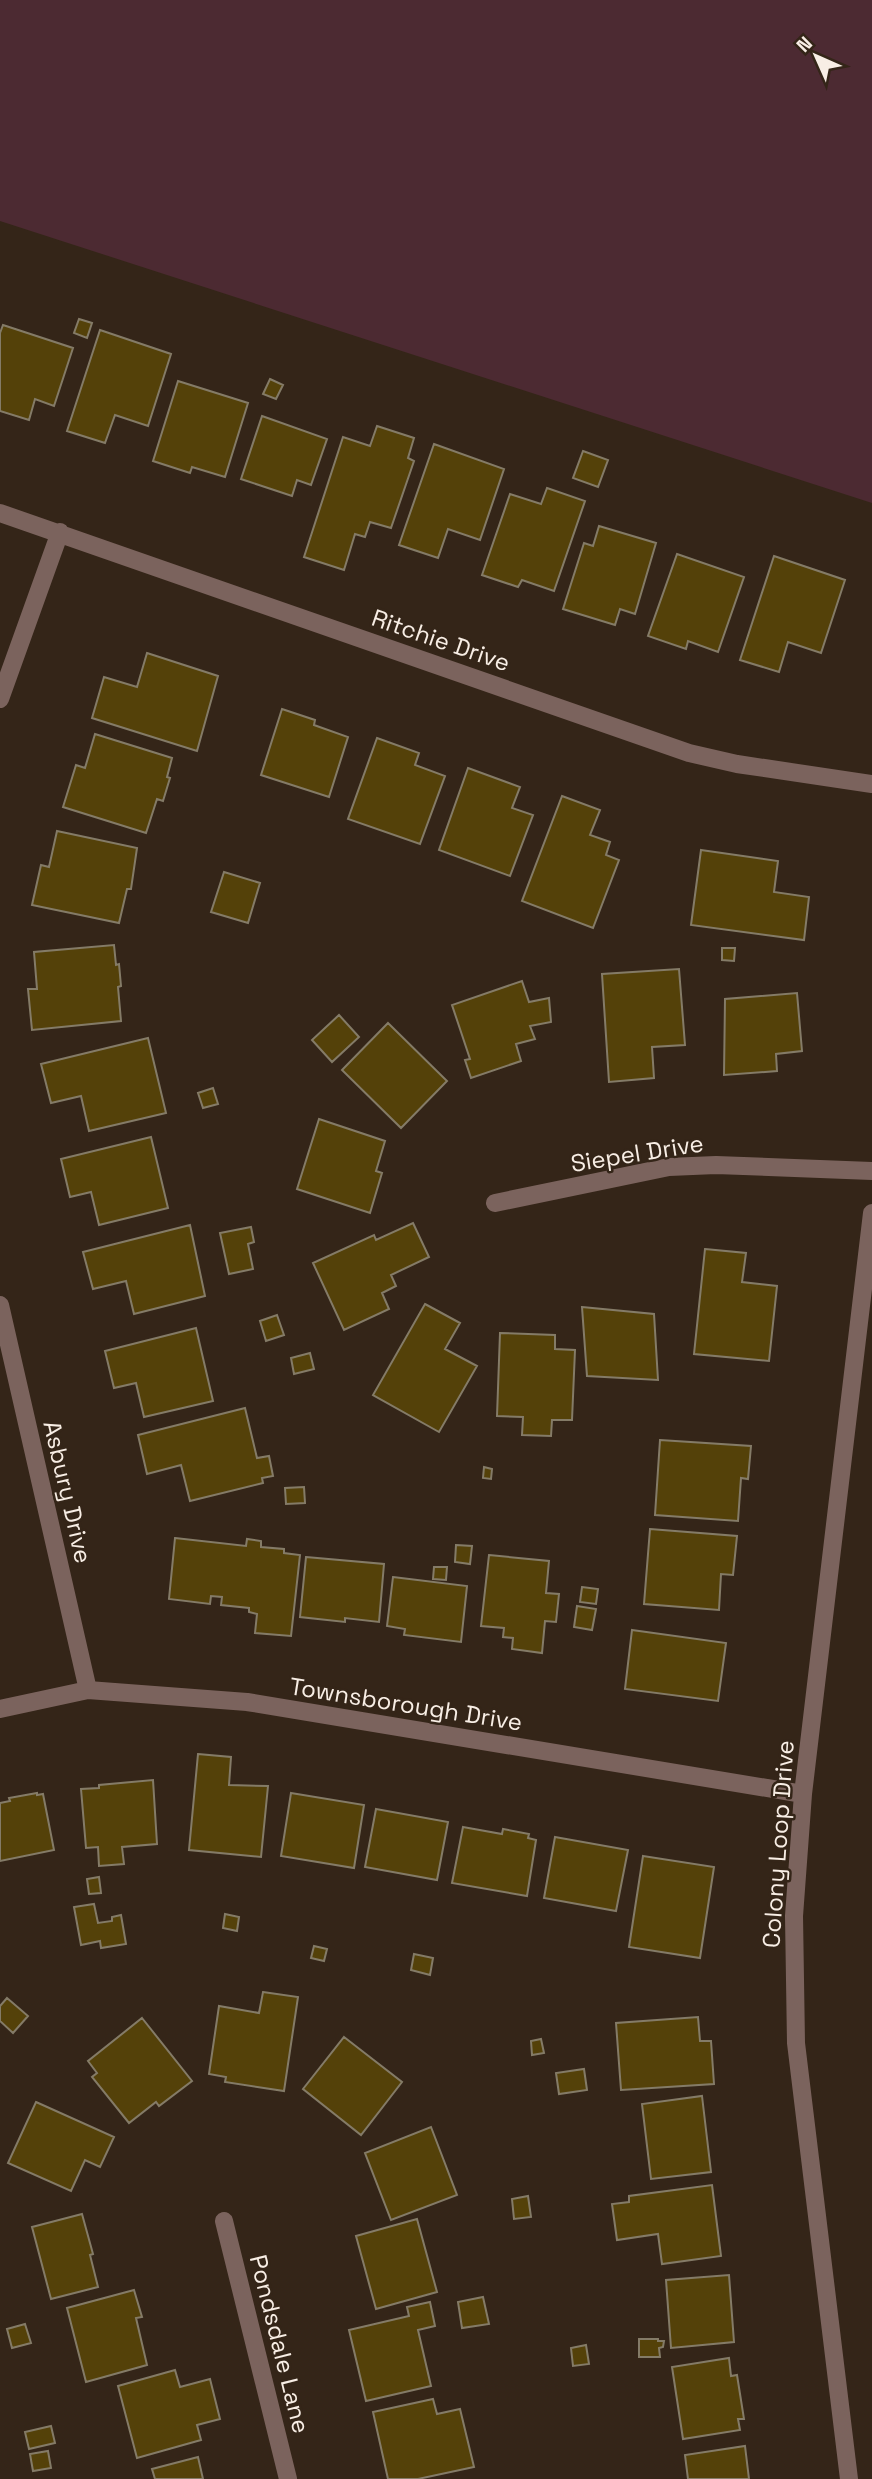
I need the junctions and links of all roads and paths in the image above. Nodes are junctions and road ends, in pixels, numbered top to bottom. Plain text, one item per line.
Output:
1 (0, 513) edge
2 (60, 532) junction
3 (0, 699) edge
4 (872, 784) edge
5 (872, 1171) edge
6 (495, 1203) dead end
7 (872, 1213) edge
8 (0, 1305) edge
9 (88, 1689) junction
10 (0, 1709) edge
11 (803, 1794) junction
12 (223, 2221) dead end
13 (288, 2479) edge
14 (849, 2479) edge

1 - 2 street, Ritchie Drive
2 - 3 street
2 - 4 street, Ritchie Drive
5 - 6 street, Siepel Drive
7 - 11 street, Colony Loop Drive
8 - 9 street, Asbury Drive
9 - 10 street, Townsborough Drive
9 - 11 street, Townsborough Drive
11 - 14 street, Colony Loop Drive
12 - 13 street, Pondsdale Lane

